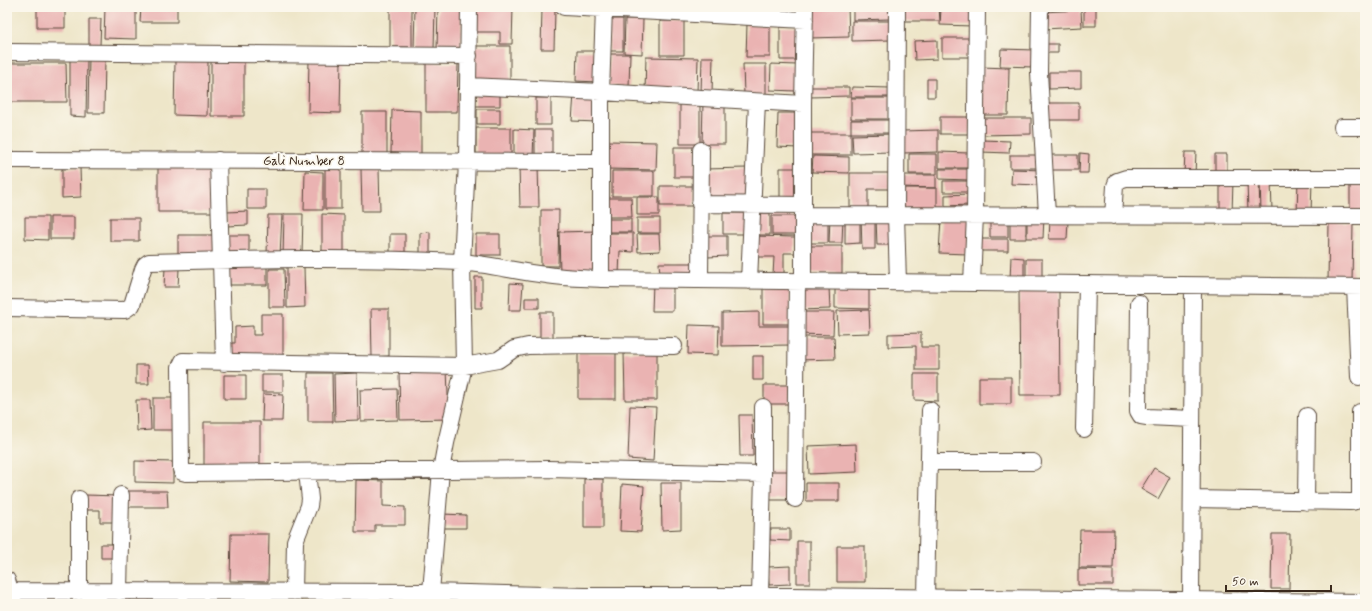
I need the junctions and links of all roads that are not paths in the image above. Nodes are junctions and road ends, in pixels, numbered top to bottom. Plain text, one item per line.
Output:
1 (469, 7) edge
2 (564, 7) edge
3 (897, 7) edge
4 (977, 7) edge
5 (1040, 7) edge
6 (604, 9) junction
7 (675, 10) edge
8 (805, 14) edge
9 (7, 52) edge
10 (469, 56) junction
11 (468, 86) junction
12 (601, 92) junction
13 (757, 102) junction
14 (803, 104) junction
15 (1342, 127) dead end
16 (1365, 127) edge
17 (701, 150) dead end
18 (7, 160) edge
19 (218, 160) junction
20 (467, 162) junction
21 (601, 162) junction
22 (1365, 178) edge
23 (700, 204) junction
24 (752, 205) junction
25 (803, 210) junction
26 (896, 215) junction
27 (975, 215) junction
28 (1047, 215) junction
29 (1113, 216) junction
30 (1365, 216) edge
31 (221, 260) junction
32 (462, 262) junction
33 (601, 279) junction
34 (700, 280) junction
35 (749, 281) junction
36 (800, 281) junction
37 (898, 282) junction
38 (972, 283) junction
39 (1087, 284) junction
40 (1193, 286) junction
41 (1360, 287) edge
42 (1139, 303) dead end
43 (7, 308) edge
44 (674, 346) dead end
45 (224, 363) junction
46 (464, 366) junction
47 (1359, 377) dead end
48 (763, 407) dead end
49 (930, 410) dead end
50 (1360, 412) dead end
51 (1307, 416) dead end
52 (1192, 419) junction
53 (1084, 428) dead end
54 (929, 462) junction
55 (1033, 462) dead end
56 (441, 470) junction
57 (306, 472) junction
58 (763, 474) junction
59 (121, 495) dead end
60 (79, 499) dead end
61 (795, 500) dead end
62 (1192, 500) junction
63 (1306, 502) junction
64 (10, 592) edge
65 (79, 592) junction
66 (119, 592) junction
67 (294, 592) junction
68 (760, 596) junction
69 (926, 597) junction
70 (191, 598) edge
71 (430, 598) edge
72 (791, 600) edge
73 (1191, 600) junction
74 (1076, 601) edge
75 (1365, 602) edge

1 - 10 street
2 - 6 street
3 - 26 street
4 - 27 street
5 - 28 street
6 - 7 street
6 - 12 street
7 - 8 street
8 - 14 street
9 - 10 street
10 - 11 street
11 - 12 street
11 - 20 street
12 - 13 street
12 - 21 street
13 - 14 street
13 - 24 street
14 - 25 street
15 - 16 street
17 - 23 street
18 - 19 street, Gali Number 8
19 - 20 street, Gali Number 8
19 - 31 street
20 - 21 street, Gali Number 8
20 - 32 street
21 - 33 street
22 - 29 street
23 - 24 street
23 - 34 street
24 - 25 street
24 - 35 street
25 - 26 street
25 - 36 street
26 - 27 street
26 - 37 street
27 - 28 street
27 - 38 street
28 - 29 street
29 - 30 street
31 - 32 street
31 - 43 street
31 - 45 street
32 - 33 street
32 - 46 street
33 - 34 street
34 - 35 street
35 - 36 street
36 - 37 street
36 - 61 street
37 - 38 street
38 - 39 street
39 - 40 street
39 - 53 street
40 - 41 street
40 - 52 street
41 - 47 street
42 - 52 street
44 - 46 street
45 - 46 street
45 - 57 street
46 - 56 street
48 - 58 street
49 - 54 street
50 - 63 street
51 - 63 street
52 - 62 street
54 - 55 street
54 - 69 street
56 - 57 street
56 - 58 street
56 - 71 street
57 - 67 street
58 - 68 street
59 - 66 street
60 - 65 street
62 - 63 street
62 - 73 street
64 - 65 street
65 - 66 street
66 - 70 street
67 - 70 street
67 - 71 street
68 - 71 street
68 - 72 street
69 - 72 street
69 - 74 street
73 - 74 street
73 - 75 street

